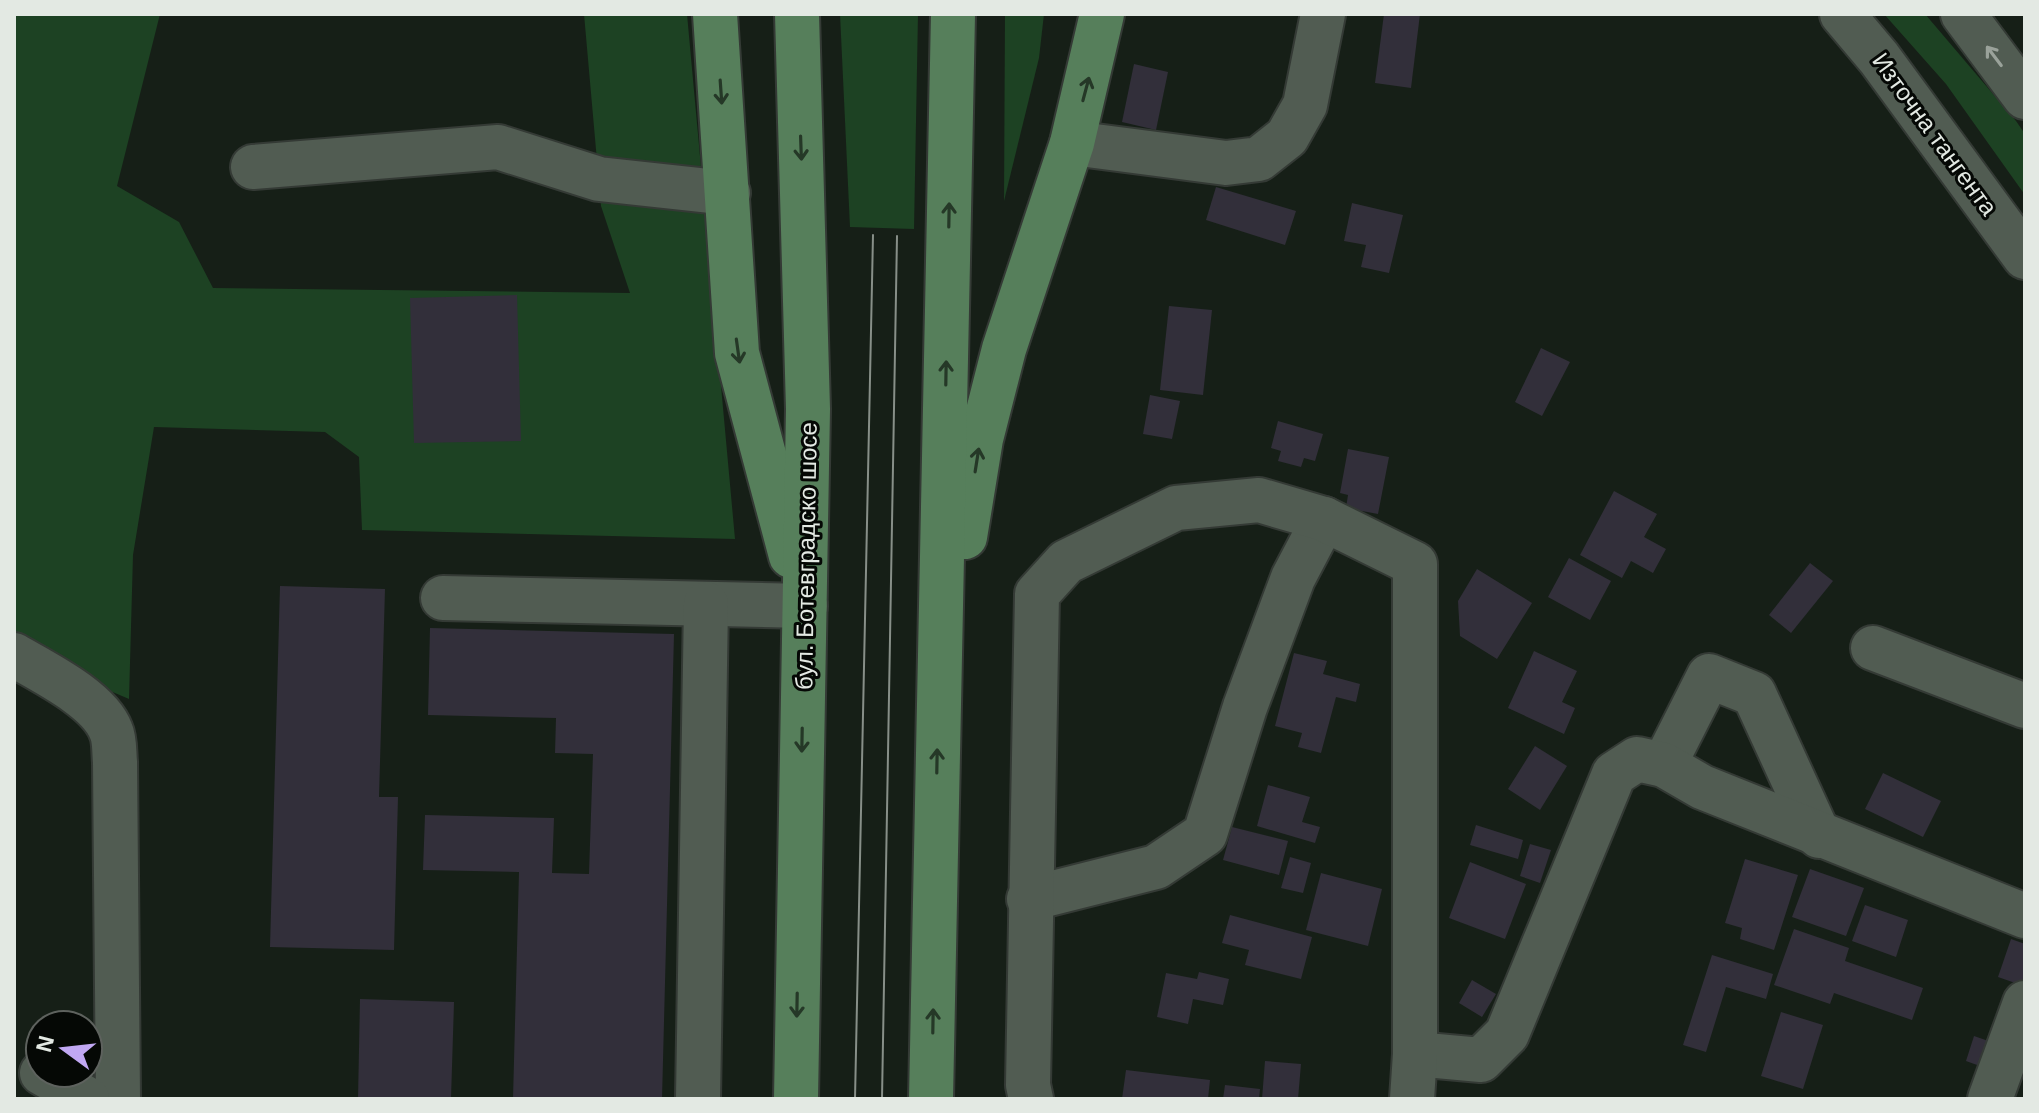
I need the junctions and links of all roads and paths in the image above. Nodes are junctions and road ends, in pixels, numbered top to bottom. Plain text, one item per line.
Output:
1 (715, 14) edge
2 (797, 14) edge
3 (953, 14) edge
4 (1102, 14) edge
5 (1323, 14) edge
6 (1842, 14) edge
7 (1963, 14) edge
8 (2025, 97) edge
9 (1072, 143) junction
10 (253, 167) dead end
11 (728, 193) junction
12 (2025, 257) edge
13 (1324, 519) junction
14 (443, 598) dead end
15 (706, 604) junction
16 (805, 606) junction
17 (1873, 648) dead end
18 (14, 655) edge
19 (939, 703) junction
20 (2025, 706) edge
21 (1664, 765) junction
22 (1819, 836) junction
23 (1029, 899) junction
24 (2025, 916) edge
25 (2025, 1003) edge
26 (1415, 1054) junction
27 (118, 1099) edge
28 (698, 1099) edge
29 (796, 1099) edge
30 (931, 1099) edge
31 (1031, 1099) edge
32 (1412, 1099) edge
33 (1990, 1099) edge

1 -> 11 main road
2 -> 16 main road, бул. Ботевградско шосе
19 -> 3 main road
9 -> 4 main road
5 - 9 street
6 - 12 street, Източна тангента
8 -> 7 street
19 -> 9 main road
10 - 11 street
11 -> 16 main road
13 - 23 street
13 - 23 street
13 - 26 street
14 - 15 street
15 - 16 street
15 - 28 street
16 -> 29 main road, бул. Ботевградско шосе
17 - 20 street
18 - 27 street
30 -> 19 main road
21 - 22 street
21 - 22 street
21 - 26 street
22 - 24 street
23 - 31 street
25 - 33 street
26 - 32 street

